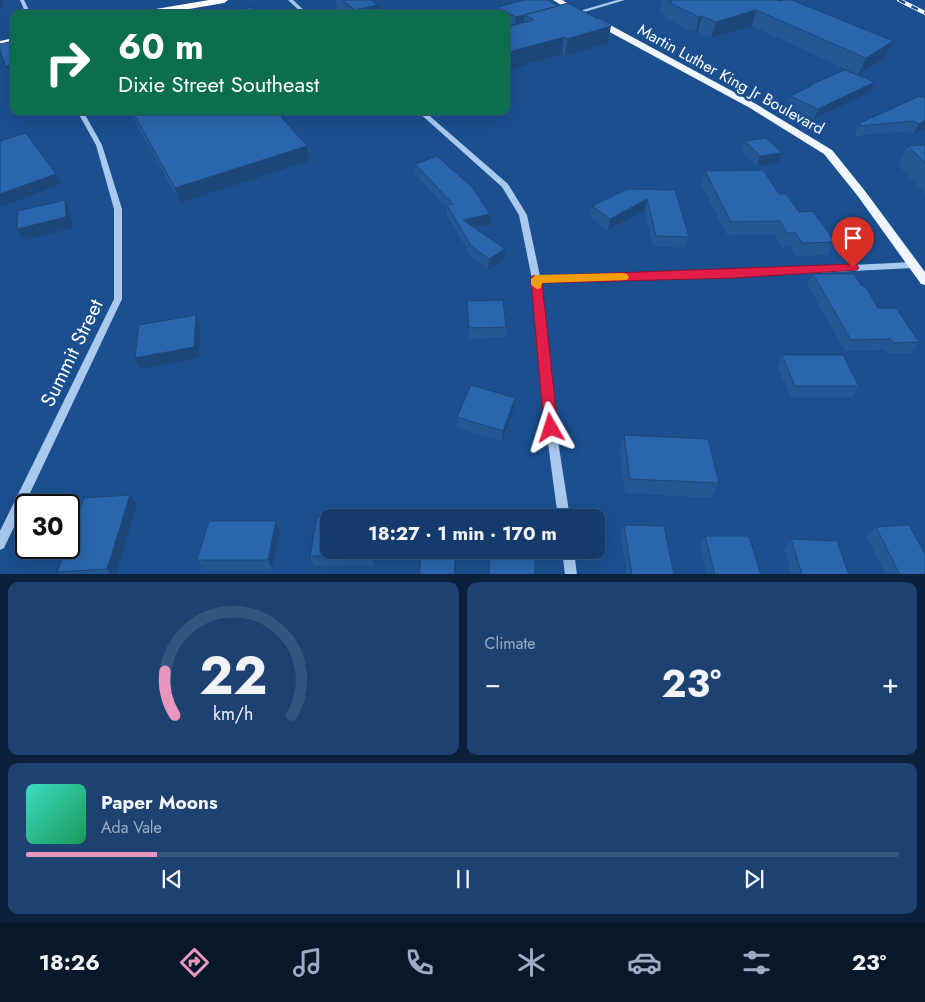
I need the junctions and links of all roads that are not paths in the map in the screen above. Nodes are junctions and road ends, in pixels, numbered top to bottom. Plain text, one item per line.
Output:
1 (224, 0) edge
2 (290, 0) edge
3 (557, 0) edge
4 (623, 0) edge
5 (167, 10) edge
6 (301, 10) edge
7 (574, 13) junction
8 (82, 115) edge
9 (425, 115) edge
10 (913, 265) junction
11 (536, 279) junction
12 (925, 281) edge
13 (563, 509) edge
14 (0, 544) edge
15 (570, 559) edge
16 (572, 574) edge

1 - 5 highway
2 - 6 street
3 - 7 main road, Martin Luther King Jr Boulevard
4 - 7 street
7 - 10 main road, Martin Luther King Jr Boulevard
8 - 14 street, Summit Street
9 - 11 street
10 - 11 street
10 - 12 main road, Martin Luther King Jr Boulevard
11 - 13 street
15 - 16 street

